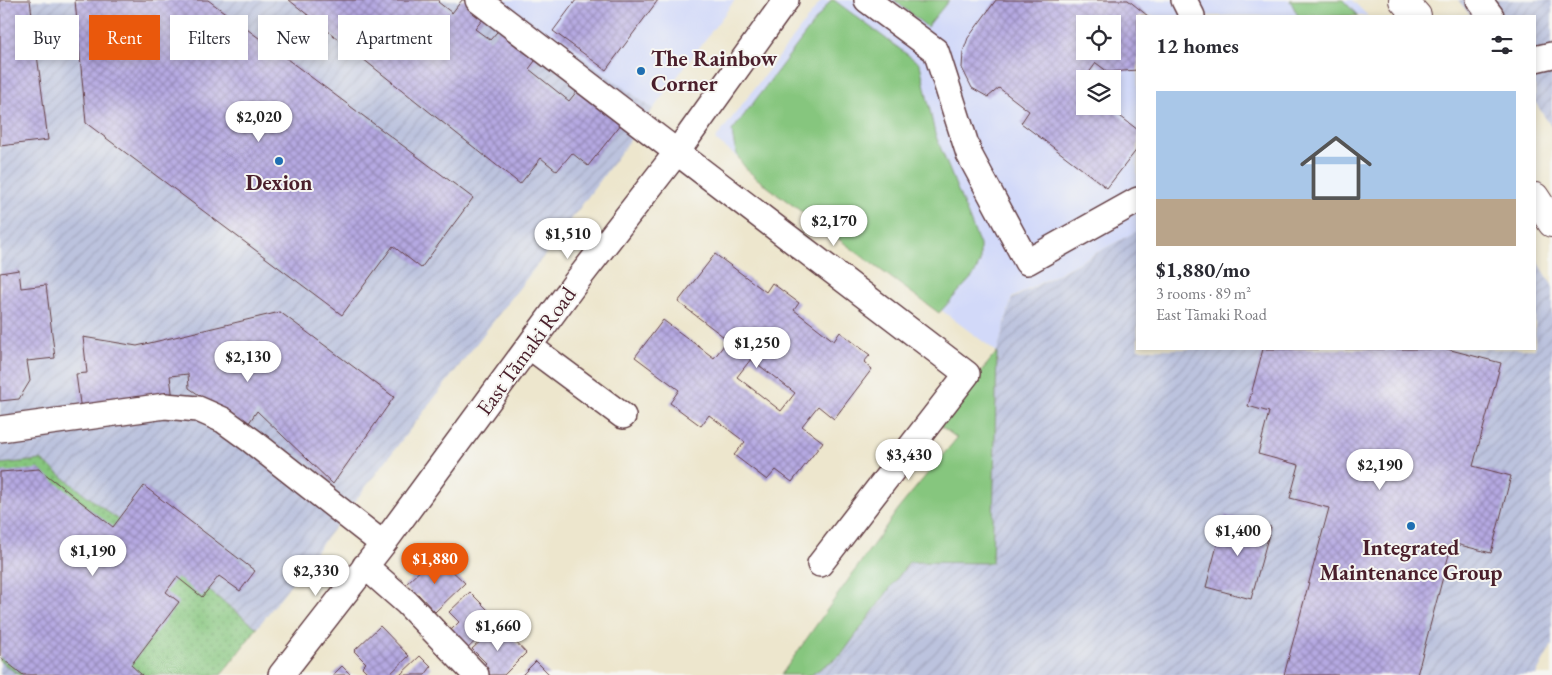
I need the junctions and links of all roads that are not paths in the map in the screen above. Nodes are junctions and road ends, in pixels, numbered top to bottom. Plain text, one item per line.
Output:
1 (478, 0) edge
2 (786, 0) edge
3 (867, 0) edge
4 (1184, 0) edge
5 (1403, 0) edge
6 (1479, 0) edge
7 (1192, 15) edge
8 (1416, 15) edge
9 (1490, 15) edge
10 (1552, 55) edge
11 (1536, 59) edge
12 (677, 152) junction
13 (1536, 199) edge
14 (1136, 201) edge
15 (1552, 223) edge
16 (529, 346) junction
17 (623, 416) dead end
18 (0, 429) edge
19 (383, 544) junction
20 (820, 564) dead end
21 (365, 566) junction
22 (281, 675) edge
23 (476, 675) edge

1 - 12 street
2 - 12 street, East Tāmaki Road
3 - 14 street
4 - 7 street
5 - 8 main road
6 - 9 street
10 - 11 street
12 - 16 street, East Tāmaki Road
12 - 20 street
13 - 15 main road
16 - 17 street
16 - 19 street, East Tāmaki Road
18 - 19 street
19 - 21 street, East Tāmaki Road
21 - 22 street, East Tāmaki Road
21 - 23 street

